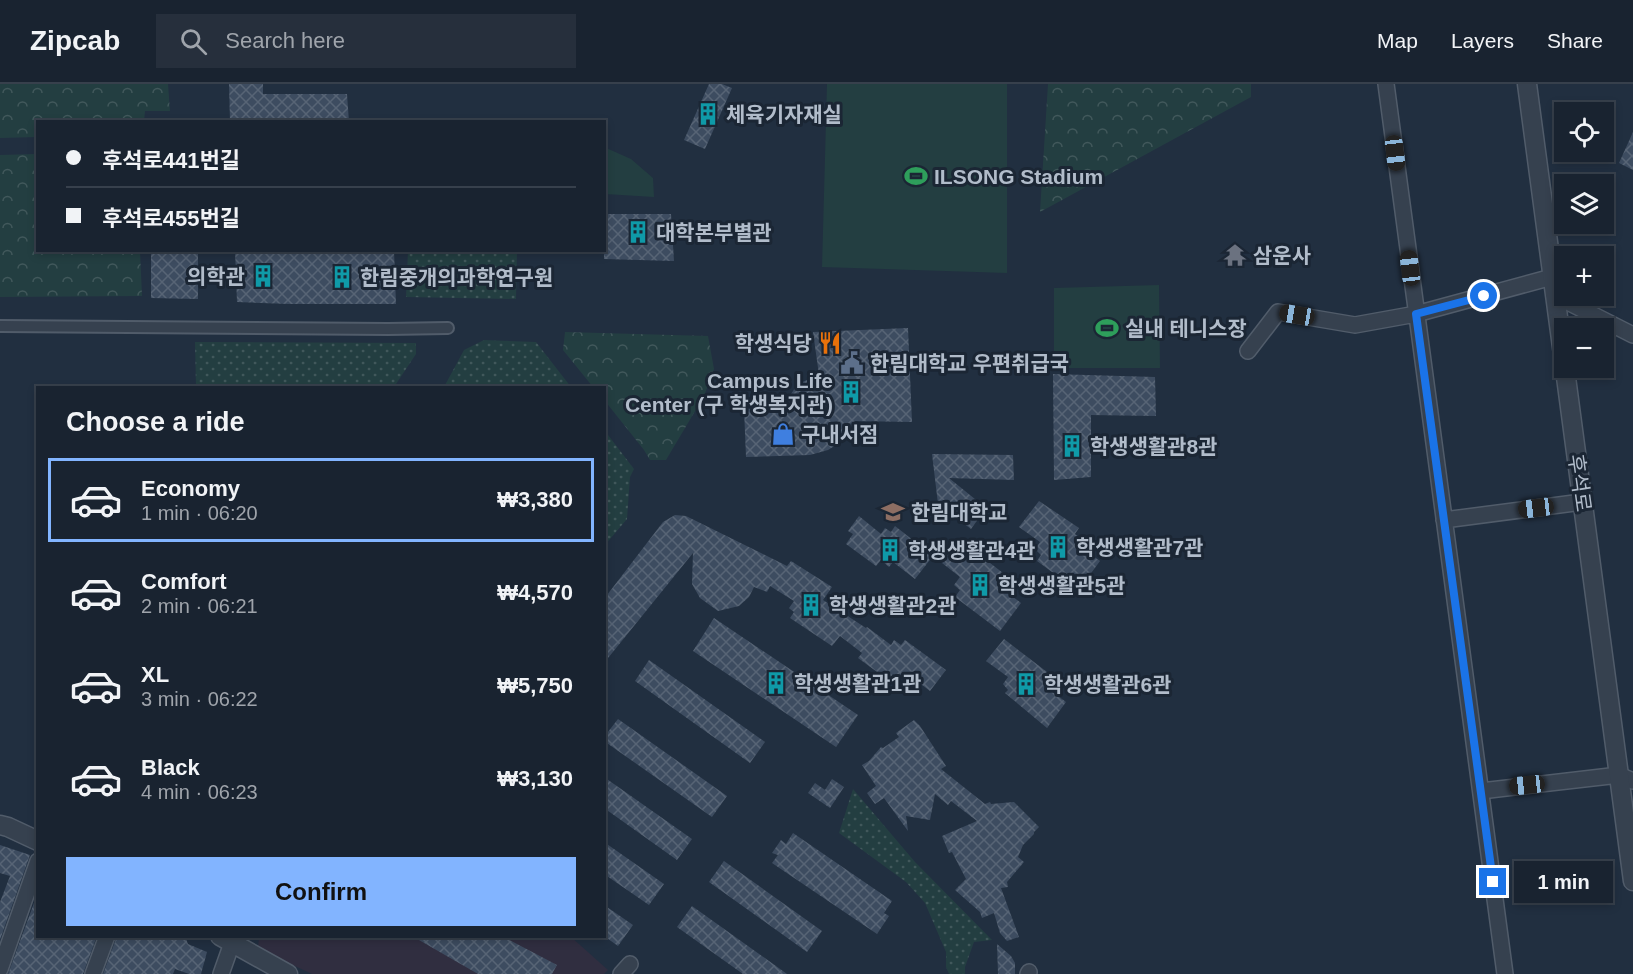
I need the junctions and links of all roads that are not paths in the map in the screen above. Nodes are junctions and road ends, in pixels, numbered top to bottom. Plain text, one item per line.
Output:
1 (1386, 84) edge
2 (1527, 84) edge
3 (1553, 286) junction
4 (1416, 314) junction
5 (0, 326) edge
6 (448, 328) dead end
7 (1633, 335) edge
8 (1248, 351) dead end
9 (1582, 502) junction
10 (1444, 520) junction
11 (1626, 778) edge
12 (1481, 791) junction
13 (0, 825) edge
14 (36, 840) edge
15 (36, 867) edge
16 (1633, 881) edge
17 (106, 938) edge
18 (226, 940) edge
19 (0, 969) edge
20 (93, 974) edge
21 (221, 974) edge
22 (288, 974) edge
23 (1504, 974) edge

1 - 4 street
2 - 3 street, 후석로
3 - 4 street
3 - 7 street
3 - 9 street, 후석로
4 - 8 street
4 - 10 street
5 - 6 street
9 - 10 street
9 - 11 street, 후석로
10 - 12 street
11 - 12 street
11 - 16 street, 후석로
12 - 23 street
13 - 14 street
15 - 19 street
17 - 20 street
18 - 21 street
18 - 22 street

